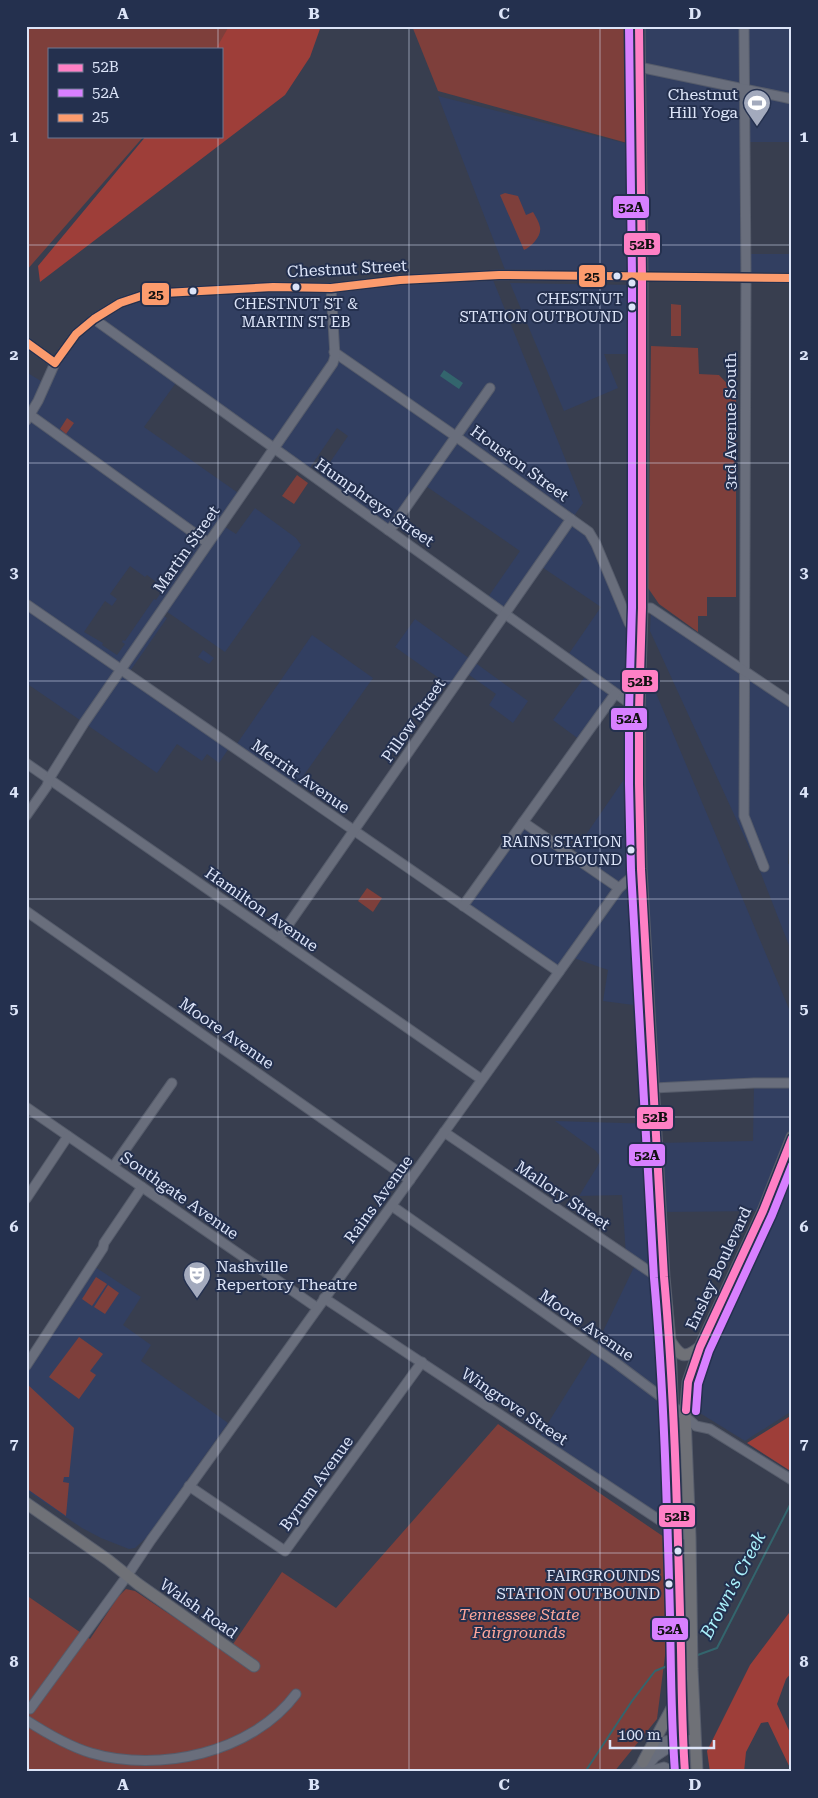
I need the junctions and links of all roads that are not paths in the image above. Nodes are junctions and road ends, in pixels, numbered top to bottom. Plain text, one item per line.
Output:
1 (639, 26) edge
2 (744, 26) edge
3 (640, 67) junction
4 (744, 89) junction
5 (792, 99) edge
6 (642, 277) junction
7 (746, 277) junction
8 (792, 278) edge
9 (331, 288) junction
10 (94, 319) junction
11 (28, 344) edge
12 (334, 352) junction
13 (55, 363) junction
14 (490, 388) dead end
15 (28, 418) edge
16 (456, 436) junction
17 (274, 449) junction
18 (572, 519) junction
19 (388, 530) junction
20 (208, 543) junction
21 (26, 604) edge
22 (642, 608) junction
23 (505, 614) junction
24 (641, 639) junction
25 (744, 669) junction
26 (121, 670) junction
27 (615, 694) junction
28 (792, 703) edge
29 (639, 710) junction
30 (26, 763) edge
31 (49, 779) junction
32 (26, 816) edge
33 (523, 822) junction
34 (354, 831) junction
35 (764, 867) dead end
36 (641, 869) junction
37 (619, 888) junction
38 (463, 906) junction
39 (26, 911) edge
40 (279, 938) junction
41 (559, 972) junction
42 (481, 1079) junction
43 (172, 1083) dead end
44 (792, 1083) edge
45 (654, 1088) junction
46 (26, 1107) edge
47 (444, 1132) junction
48 (68, 1136) junction
49 (792, 1137) edge
50 (113, 1167) junction
51 (410, 1180) junction
52 (142, 1187) junction
53 (26, 1199) edge
54 (392, 1206) junction
55 (665, 1282) junction
56 (324, 1298) junction
57 (316, 1308) junction
58 (670, 1341) junction
59 (700, 1347) junction
60 (422, 1362) junction
61 (26, 1366) edge
62 (672, 1405) junction
63 (685, 1416) junction
64 (792, 1480) edge
65 (189, 1486) junction
66 (26, 1503) edge
67 (676, 1531) junction
68 (690, 1537) junction
69 (127, 1576) junction
70 (254, 1666) dead end
71 (681, 1691) junction
72 (296, 1694) dead end
73 (30, 1709) dead end
74 (26, 1720) edge
75 (695, 1739) junction
76 (681, 1741) junction
77 (644, 1768) edge
78 (635, 1772) edge
79 (675, 1772) edge
80 (685, 1772) edge
81 (697, 1772) edge

1 - 3 main road
2 - 4 street, 3rd Avenue South
3 - 4 street
3 - 6 main road
4 - 5 street
4 - 7 street, 3rd Avenue South
6 - 7 street, Chestnut Street
6 - 9 street, Chestnut Street
6 - 22 main road
7 - 8 street, Chestnut Street
7 - 25 street, 3rd Avenue South
9 - 10 street, Chestnut Street
9 - 12 street, Martin Street
10 - 13 street, Chestnut Street
10 - 17 street, Humphreys Street
11 - 13 street
12 - 16 street, Houston Street
12 - 17 street, Martin Street
13 - 15 street, Chestnut Street
14 - 16 street
15 - 20 street
16 - 18 street, Houston Street
16 - 19 street
17 - 19 street, Humphreys Street
17 - 20 street, Martin Street
18 - 23 street, Pillow Street
18 - 24 street, Houston Street
19 - 23 street, Humphreys Street
20 - 26 street, Martin Street
21 - 26 street, Merritt Avenue
22 - 24 main road
22 - 25 street
23 - 27 street, Humphreys Street
23 - 34 street, Pillow Street
24 - 29 main road
25 - 28 street
25 - 35 street, 3rd Avenue South
26 - 31 street, Martin Street
26 - 34 street, Merritt Avenue
27 - 29 street, Humphreys Street
27 - 33 street
29 - 36 main road
30 - 31 street, Hamilton Avenue
31 - 32 street, Martin Street
31 - 40 street, Hamilton Avenue
33 - 37 street
33 - 38 street
34 - 38 street, Merritt Avenue
34 - 40 street, Pillow Street
36 - 37 street, Rains Avenue
36 - 45 main road
37 - 41 street, Rains Avenue
38 - 41 street, Merritt Avenue
39 - 51 street, Moore Avenue
40 - 42 street, Hamilton Avenue
41 - 42 street, Rains Avenue
42 - 47 street, Rains Avenue
43 - 50 street
44 - 45 street
45 - 55 main road
46 - 48 street, Southgate Avenue
47 - 51 street, Rains Avenue
47 - 55 street, Mallory Street
48 - 50 street, Southgate Avenue
48 - 53 street
49 - 59 main road, Ensley Boulevard
50 - 52 street, Southgate Avenue
51 - 54 street, Rains Avenue
52 - 57 street, Southgate Avenue
52 - 61 street
54 - 56 street, Rains Avenue
54 - 62 street, Moore Avenue
55 - 58 main road
56 - 57 street, Rains Avenue
56 - 60 street, Wingrove Street
57 - 65 street, Rains Avenue
58 - 59 main road
58 - 62 main road
59 - 63 main road, Ensley Boulevard
60 - 65 street, Byrum Avenue
60 - 67 street, Wingrove Street
62 - 63 street, Moore Avenue
62 - 67 main road
63 - 64 street, Moore Avenue
63 - 68 main road, Ensley Boulevard
65 - 69 street, Rains Avenue
66 - 69 main road, Walsh Road
67 - 68 street, Wingrove Street
67 - 71 main road
68 - 75 main road, Ensley Boulevard
69 - 70 main road, Walsh Road
69 - 73 street, Rains Avenue
71 - 76 main road
71 - 77 main road
72 - 74 street
75 - 76 street
75 - 81 main road, Ensley Boulevard
76 - 77 street
76 - 80 main road
77 - 78 street
77 - 79 street

